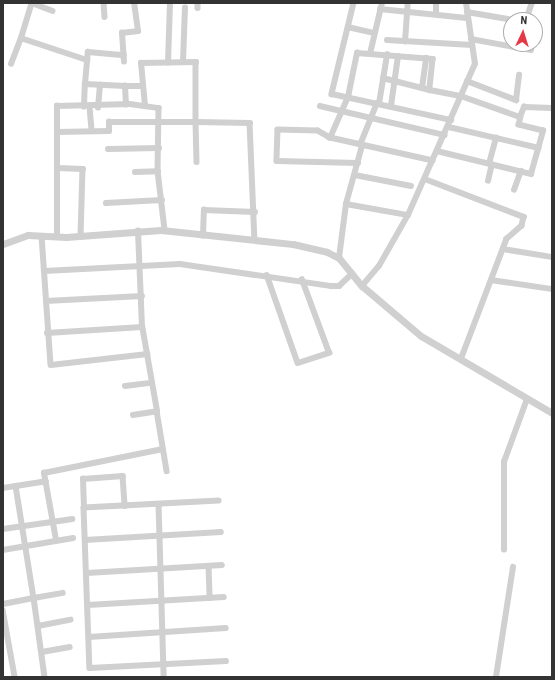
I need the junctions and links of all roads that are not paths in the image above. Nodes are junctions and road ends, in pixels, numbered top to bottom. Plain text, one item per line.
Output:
1 (32, 3) edge
2 (104, 3) edge
3 (134, 3) edge
4 (170, 3) edge
5 (354, 3) edge
6 (382, 3) edge
7 (408, 3) edge
8 (436, 3) edge
9 (466, 3) edge
10 (47, 6) edge
11 (185, 8) dead end
12 (380, 9) junction
13 (53, 11) dead end
14 (408, 13) junction
15 (436, 15) junction
16 (467, 15) junction
17 (105, 17) dead end
18 (503, 19) edge
19 (348, 27) junction
20 (374, 33) junction
21 (21, 38) junction
22 (387, 40) dead end
23 (405, 42) junction
24 (471, 42) junction
25 (503, 46) edge
26 (370, 54) junction
27 (124, 55) junction
28 (387, 55) junction
29 (398, 56) junction
30 (426, 58) junction
31 (87, 60) junction
32 (124, 62) dead end
33 (168, 62) junction
34 (183, 62) junction
35 (11, 64) dead end
36 (519, 75) dead end
37 (383, 78) junction
38 (467, 81) junction
39 (395, 82) junction
40 (85, 84) junction
41 (100, 85) junction
42 (125, 86) junction
43 (143, 86) junction
44 (422, 88) junction
45 (430, 90) junction
46 (461, 96) junction
47 (348, 97) junction
48 (378, 103) junction
49 (126, 105) junction
50 (145, 106) junction
51 (320, 106) dead end
52 (391, 106) junction
53 (87, 107) junction
54 (98, 108) junction
55 (552, 108) edge
56 (342, 111) junction
57 (520, 117) junction
58 (371, 118) junction
59 (451, 120) junction
60 (196, 122) junction
61 (159, 123) junction
62 (449, 127) junction
63 (92, 131) junction
64 (57, 132) junction
65 (445, 135) junction
66 (330, 138) junction
67 (496, 138) junction
68 (361, 145) junction
69 (159, 148) junction
70 (539, 148) junction
71 (108, 149) dead end
72 (437, 151) junction
73 (433, 161) junction
74 (197, 162) dead end
75 (358, 163) junction
76 (491, 164) junction
77 (58, 168) junction
78 (158, 171) junction
79 (135, 172) dead end
80 (521, 172) junction
81 (355, 175) junction
82 (425, 179) junction
83 (488, 181) dead end
84 (411, 186) dead end
85 (514, 190) dead end
86 (162, 200) junction
87 (106, 203) dead end
88 (346, 204) junction
89 (255, 212) junction
90 (408, 215) junction
91 (165, 230) junction
92 (138, 231) junction
93 (42, 236) junction
94 (57, 236) junction
95 (81, 236) junction
96 (203, 236) junction
97 (254, 240) junction
98 (3, 244) edge
99 (503, 249) junction
100 (552, 257) edge
101 (339, 258) junction
102 (140, 264) junction
103 (44, 271) junction
104 (352, 274) junction
105 (267, 275) junction
106 (302, 280) junction
107 (492, 280) junction
108 (362, 286) junction
109 (552, 289) edge
110 (142, 296) junction
111 (46, 302) junction
112 (142, 327) junction
113 (47, 333) junction
114 (147, 354) junction
115 (461, 360) junction
116 (150, 383) junction
117 (125, 386) dead end
118 (527, 399) junction
119 (157, 411) junction
120 (552, 413) edge
121 (133, 415) dead end
122 (163, 449) junction
123 (166, 471) dead end
124 (46, 481) junction
125 (16, 486) junction
126 (3, 488) edge
127 (219, 501) dead end
128 (159, 504) junction
129 (125, 506) junction
130 (84, 508) junction
131 (72, 519) dead end
132 (54, 522) junction
133 (23, 526) junction
134 (3, 529) edge
135 (221, 532) dead end
136 (160, 535) junction
137 (73, 538) dead end
138 (56, 540) junction
139 (85, 540) junction
140 (26, 546) junction
141 (3, 550) edge
142 (504, 550) dead end
143 (222, 565) dead end
144 (209, 566) junction
145 (513, 567) dead end
146 (161, 568) junction
147 (87, 573) junction
148 (63, 593) dead end
149 (224, 597) dead end
150 (34, 598) junction
151 (210, 598) junction
152 (162, 601) junction
153 (3, 604) edge
154 (88, 605) junction
155 (3, 610) edge
156 (70, 620) dead end
157 (38, 626) junction
158 (226, 628) dead end
159 (163, 633) junction
160 (89, 637) junction
161 (70, 647) dead end
162 (42, 652) junction
163 (226, 661) dead end
164 (164, 664) junction
165 (15, 677) edge
166 (45, 677) edge
167 (164, 677) edge
168 (496, 677) edge

1 - 10 street
1 - 21 street
2 - 17 street
3 - 27 street
4 - 33 street
5 - 19 street
6 - 12 street
7 - 14 street
8 - 15 street
9 - 16 street
10 - 13 street
11 - 34 street
12 - 14 street
12 - 20 street
14 - 15 street
14 - 23 street
15 - 16 street
16 - 18 street
16 - 24 street
19 - 20 street
19 - 47 street
20 - 26 street
21 - 31 street
21 - 35 street
22 - 23 street
23 - 24 street
24 - 25 street
24 - 38 street
26 - 28 street
26 - 47 street
27 - 31 street
27 - 32 street
28 - 29 street
28 - 37 street
29 - 30 street
29 - 39 street
30 - 44 street
30 - 45 street
31 - 40 street
33 - 34 street
33 - 43 street
34 - 60 street
36 - 38 street
37 - 39 street
37 - 48 street
38 - 46 street
39 - 44 street
39 - 52 street
40 - 41 street
40 - 53 street
41 - 42 street
41 - 54 street
42 - 43 street
42 - 49 street
43 - 50 street
44 - 45 street
45 - 46 street
46 - 57 street
46 - 59 street
47 - 48 street
47 - 56 street
48 - 52 street
48 - 58 street
49 - 50 street
49 - 54 street
50 - 61 street
51 - 56 street
52 - 59 street
53 - 54 street
53 - 63 street
53 - 64 street
55 - 57 street
56 - 58 street
56 - 66 street
57 - 70 street
58 - 65 street
58 - 68 street
59 - 62 street
60 - 61 street
60 - 74 street
60 - 89 street
61 - 63 street
61 - 69 street
62 - 65 street
62 - 67 street
63 - 64 street
64 - 77 street
65 - 72 street
66 - 68 street
66 - 75 street
67 - 70 street
67 - 76 street
68 - 73 street
68 - 75 street
69 - 71 street
69 - 78 street
70 - 80 street
72 - 73 street
72 - 76 street
73 - 82 street
75 - 81 street
76 - 80 street
76 - 83 street
77 - 94 street
77 - 95 street
78 - 79 street
78 - 86 street
80 - 85 street
81 - 84 street
81 - 88 street
82 - 90 street
82 - 99 street
86 - 87 street
86 - 91 street
88 - 90 street
88 - 101 street
89 - 96 street
89 - 97 street
90 - 108 street
91 - 92 street
91 - 96 street
92 - 95 street
92 - 102 street
93 - 94 street
93 - 98 street
93 - 103 street
94 - 95 street
96 - 97 street
97 - 101 street
99 - 100 street
99 - 107 street
101 - 104 street
102 - 103 street
102 - 105 street
102 - 110 street
103 - 111 street
104 - 106 street
104 - 108 street
105 - 106 street
105 - 106 street
107 - 109 street
107 - 115 street
108 - 115 street
110 - 111 street
110 - 112 street
111 - 113 street
112 - 113 street
112 - 114 street
113 - 114 street
114 - 116 street
115 - 118 street
116 - 117 street
116 - 119 street
118 - 120 street
118 - 142 street
119 - 121 street
119 - 122 street
122 - 123 street
122 - 124 street
124 - 125 street
124 - 132 street
125 - 126 street
125 - 133 street
127 - 128 street
128 - 129 street
128 - 136 street
129 - 130 street
129 - 130 street
130 - 139 street
131 - 132 street
132 - 133 street
132 - 138 street
133 - 134 street
133 - 140 street
135 - 136 street
136 - 139 street
136 - 146 street
137 - 138 street
138 - 140 street
139 - 147 street
140 - 141 street
140 - 150 street
143 - 144 street
144 - 146 street
144 - 151 street
145 - 168 street
146 - 147 street
146 - 152 street
147 - 154 street
148 - 150 street
149 - 151 street
150 - 153 street
150 - 157 street
151 - 152 street
152 - 154 street
152 - 159 street
154 - 160 street
155 - 165 street
156 - 157 street
157 - 162 street
158 - 159 street
159 - 160 street
159 - 164 street
160 - 164 street
161 - 162 street
162 - 166 street
163 - 164 street
164 - 167 street

